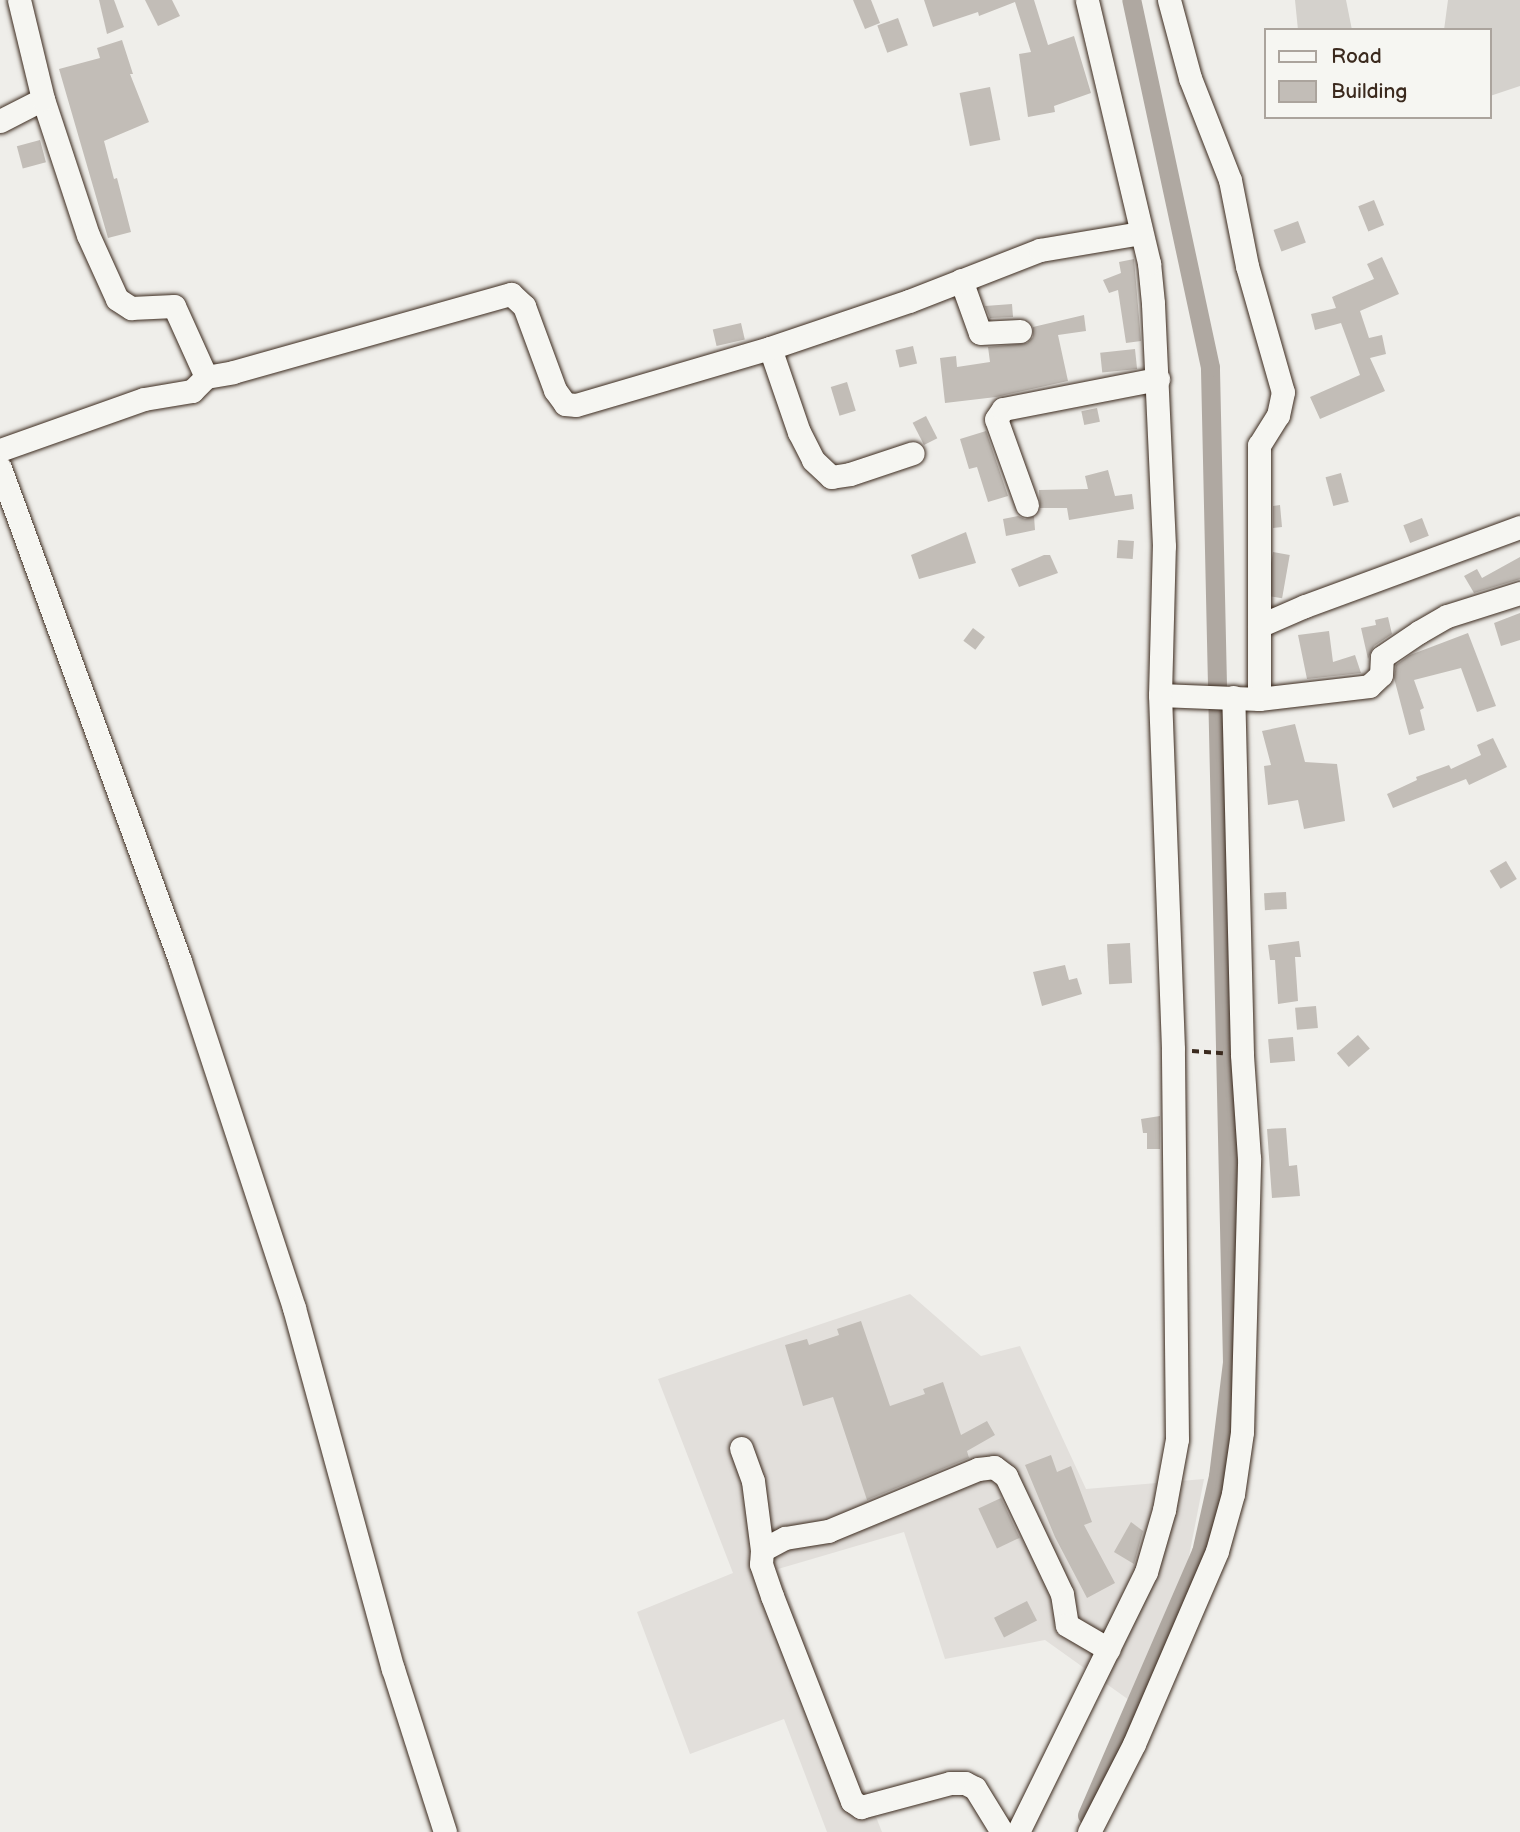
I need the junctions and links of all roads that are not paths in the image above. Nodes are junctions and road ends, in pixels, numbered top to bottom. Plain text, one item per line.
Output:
1 (19, 0) edge
2 (1087, 0) edge
3 (1169, 0) edge
4 (43, 99) junction
5 (0, 121) edge
6 (1141, 233) junction
7 (961, 280) junction
8 (1020, 331) dead end
9 (770, 348) junction
10 (206, 377) junction
11 (1158, 379) junction
12 (0, 450) edge
13 (913, 453) dead end
14 (0, 468) edge
15 (1027, 505) dead end
16 (1520, 527) edge
17 (1520, 593) edge
18 (1259, 626) junction
19 (1169, 695) junction
20 (1228, 697) junction
21 (1259, 699) junction
22 (741, 1448) dead end
23 (762, 1550) junction
24 (1108, 1649) junction
25 (445, 1832) edge
26 (1002, 1832) edge
27 (1018, 1832) edge
28 (1089, 1832) edge

1 - 4 street
2 - 6 street
3 - 18 street
4 - 5 street
4 - 10 street
6 - 7 street
6 - 11 street
7 - 8 street
7 - 9 street
9 - 10 street
9 - 13 street
10 - 12 street
11 - 15 street
11 - 19 street
14 - 25 street
16 - 18 street
17 - 21 street
18 - 21 street
19 - 20 street
19 - 24 street
20 - 21 street
20 - 28 street
22 - 23 street
23 - 24 street
23 - 26 street
24 - 27 street

